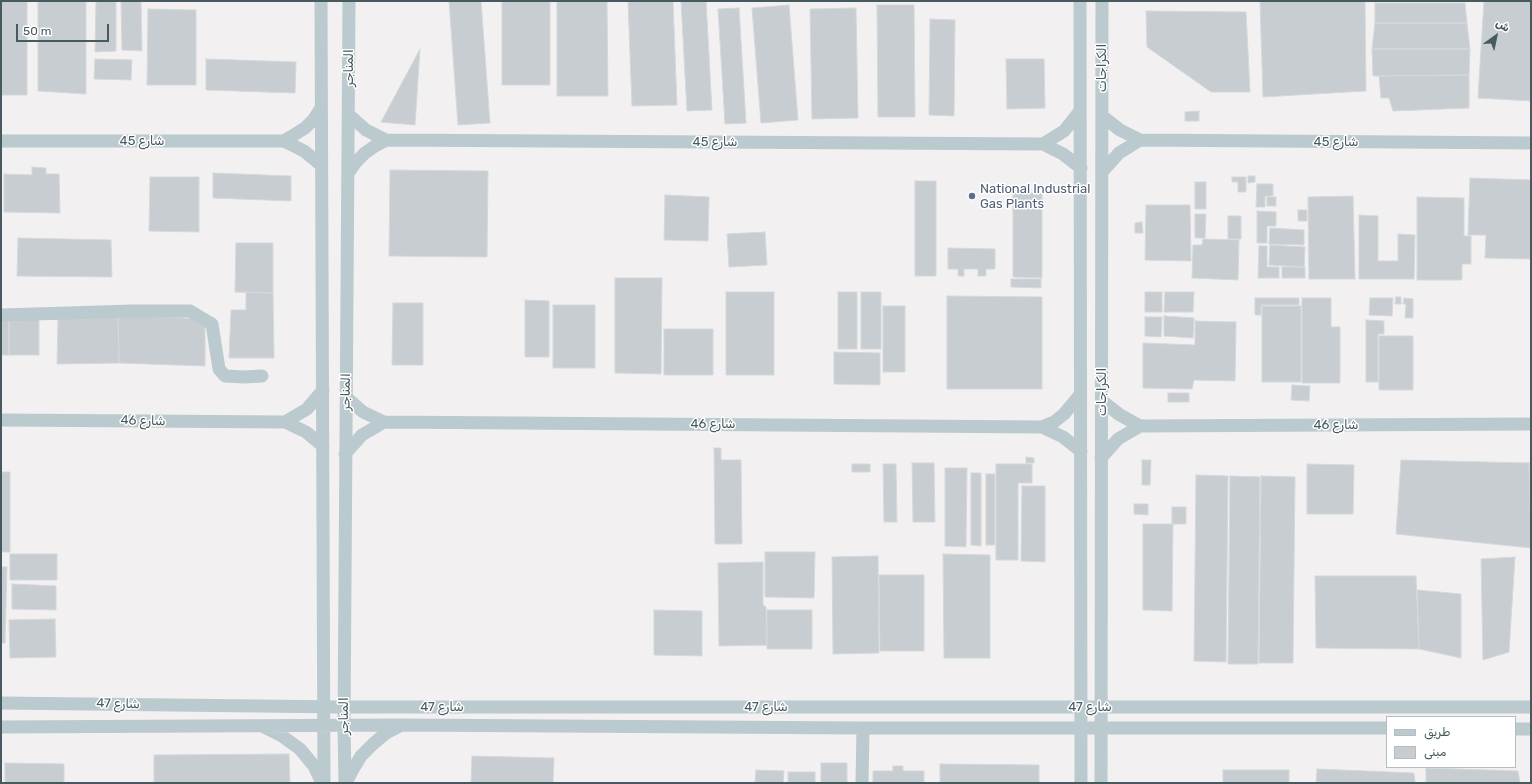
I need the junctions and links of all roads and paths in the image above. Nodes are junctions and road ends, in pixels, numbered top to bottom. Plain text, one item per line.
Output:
1 (321, 1) edge
2 (1079, 2) edge
3 (350, 3) edge
4 (1104, 4) edge
5 (321, 108) junction
6 (1080, 111) junction
7 (349, 115) junction
8 (1102, 116) junction
9 (386, 140) junction
10 (1140, 140) junction
11 (1, 141) edge
12 (284, 141) junction
13 (1531, 143) edge
14 (1043, 144) junction
15 (321, 165) junction
16 (1081, 168) junction
17 (348, 172) junction
18 (1102, 172) junction
19 (1, 315) edge
20 (262, 376) dead end
21 (323, 390) junction
22 (1080, 395) junction
23 (346, 397) junction
24 (1102, 401) junction
25 (1, 420) edge
26 (285, 422) junction
27 (384, 422) junction
28 (1531, 424) edge
29 (1140, 426) junction
30 (1042, 427) junction
31 (323, 446) junction
32 (1081, 452) junction
33 (345, 454) junction
34 (1101, 458) junction
35 (1, 703) edge
36 (324, 706) junction
37 (344, 707) junction
38 (1081, 707) junction
39 (1531, 707) edge
40 (1101, 708) junction
41 (324, 725) junction
42 (344, 725) junction
43 (401, 725) junction
44 (263, 726) junction
45 (1, 727) edge
46 (1081, 727) junction
47 (1101, 727) junction
48 (863, 728) junction
49 (1386, 728) edge
50 (1516, 729) edge
51 (1531, 729) edge
52 (323, 783) edge
53 (345, 783) edge
54 (862, 783) edge
55 (1081, 783) edge
56 (1101, 783) edge

1 - 5 street, المناجر
2 - 6 street, الكراجات
3 - 7 street, المناجر
4 - 8 street, الكراجات
5 - 12 street
5 - 15 street, المناجر
6 - 14 street
6 - 16 street, الكراجات
7 - 9 street, شارع 45
7 - 17 street, المناجر
8 - 10 street, شارع 45
8 - 18 street, الكراجات
9 - 14 street, شارع 45
9 - 17 street
10 - 13 street, شارع 45
10 - 18 street
11 - 12 street, شارع 45
12 - 15 street, شارع 45
14 - 16 street, شارع 45
15 - 21 street, المناجر
16 - 22 street, الكراجات
17 - 23 street, المناجر
18 - 24 street, الكراجات
19 - 20 street
21 - 26 street
21 - 31 street, المناجر
22 - 30 street, شارع 46
22 - 32 street, الكراجات
23 - 27 street, شارع 46
23 - 33 street, المناجر
24 - 29 street, شارع 46
24 - 34 street, الكراجات
25 - 26 street, شارع 46
26 - 31 street, شارع 46
27 - 30 street, شارع 46
27 - 33 street
28 - 29 street, شارع 46
29 - 34 street
30 - 32 street, شارع 46
31 - 36 street, المناجر
32 - 38 street, الكراجات
33 - 37 street, المناجر
34 - 40 street, الكراجات
35 - 36 street, شارع 47
36 - 37 street, شارع 47
36 - 41 street, المناجر
37 - 38 street, شارع 47
37 - 42 street, المناجر
38 - 40 street, شارع 47
38 - 46 street, الكراجات
39 - 40 street, شارع 47
40 - 47 street, الكراجات
41 - 42 street, شارع 47
41 - 44 street, شارع 47
41 - 52 street, المناجر
42 - 43 street, شارع 47
42 - 53 street, المناجر
43 - 48 street, شارع 47
43 - 53 street
44 - 45 street, شارع 47
44 - 52 street
46 - 47 street, شارع 47
46 - 48 street, شارع 47
46 - 55 street, الكراجات
47 - 49 street, شارع 47
47 - 56 street, الكراجات
48 - 54 street
50 - 51 street

